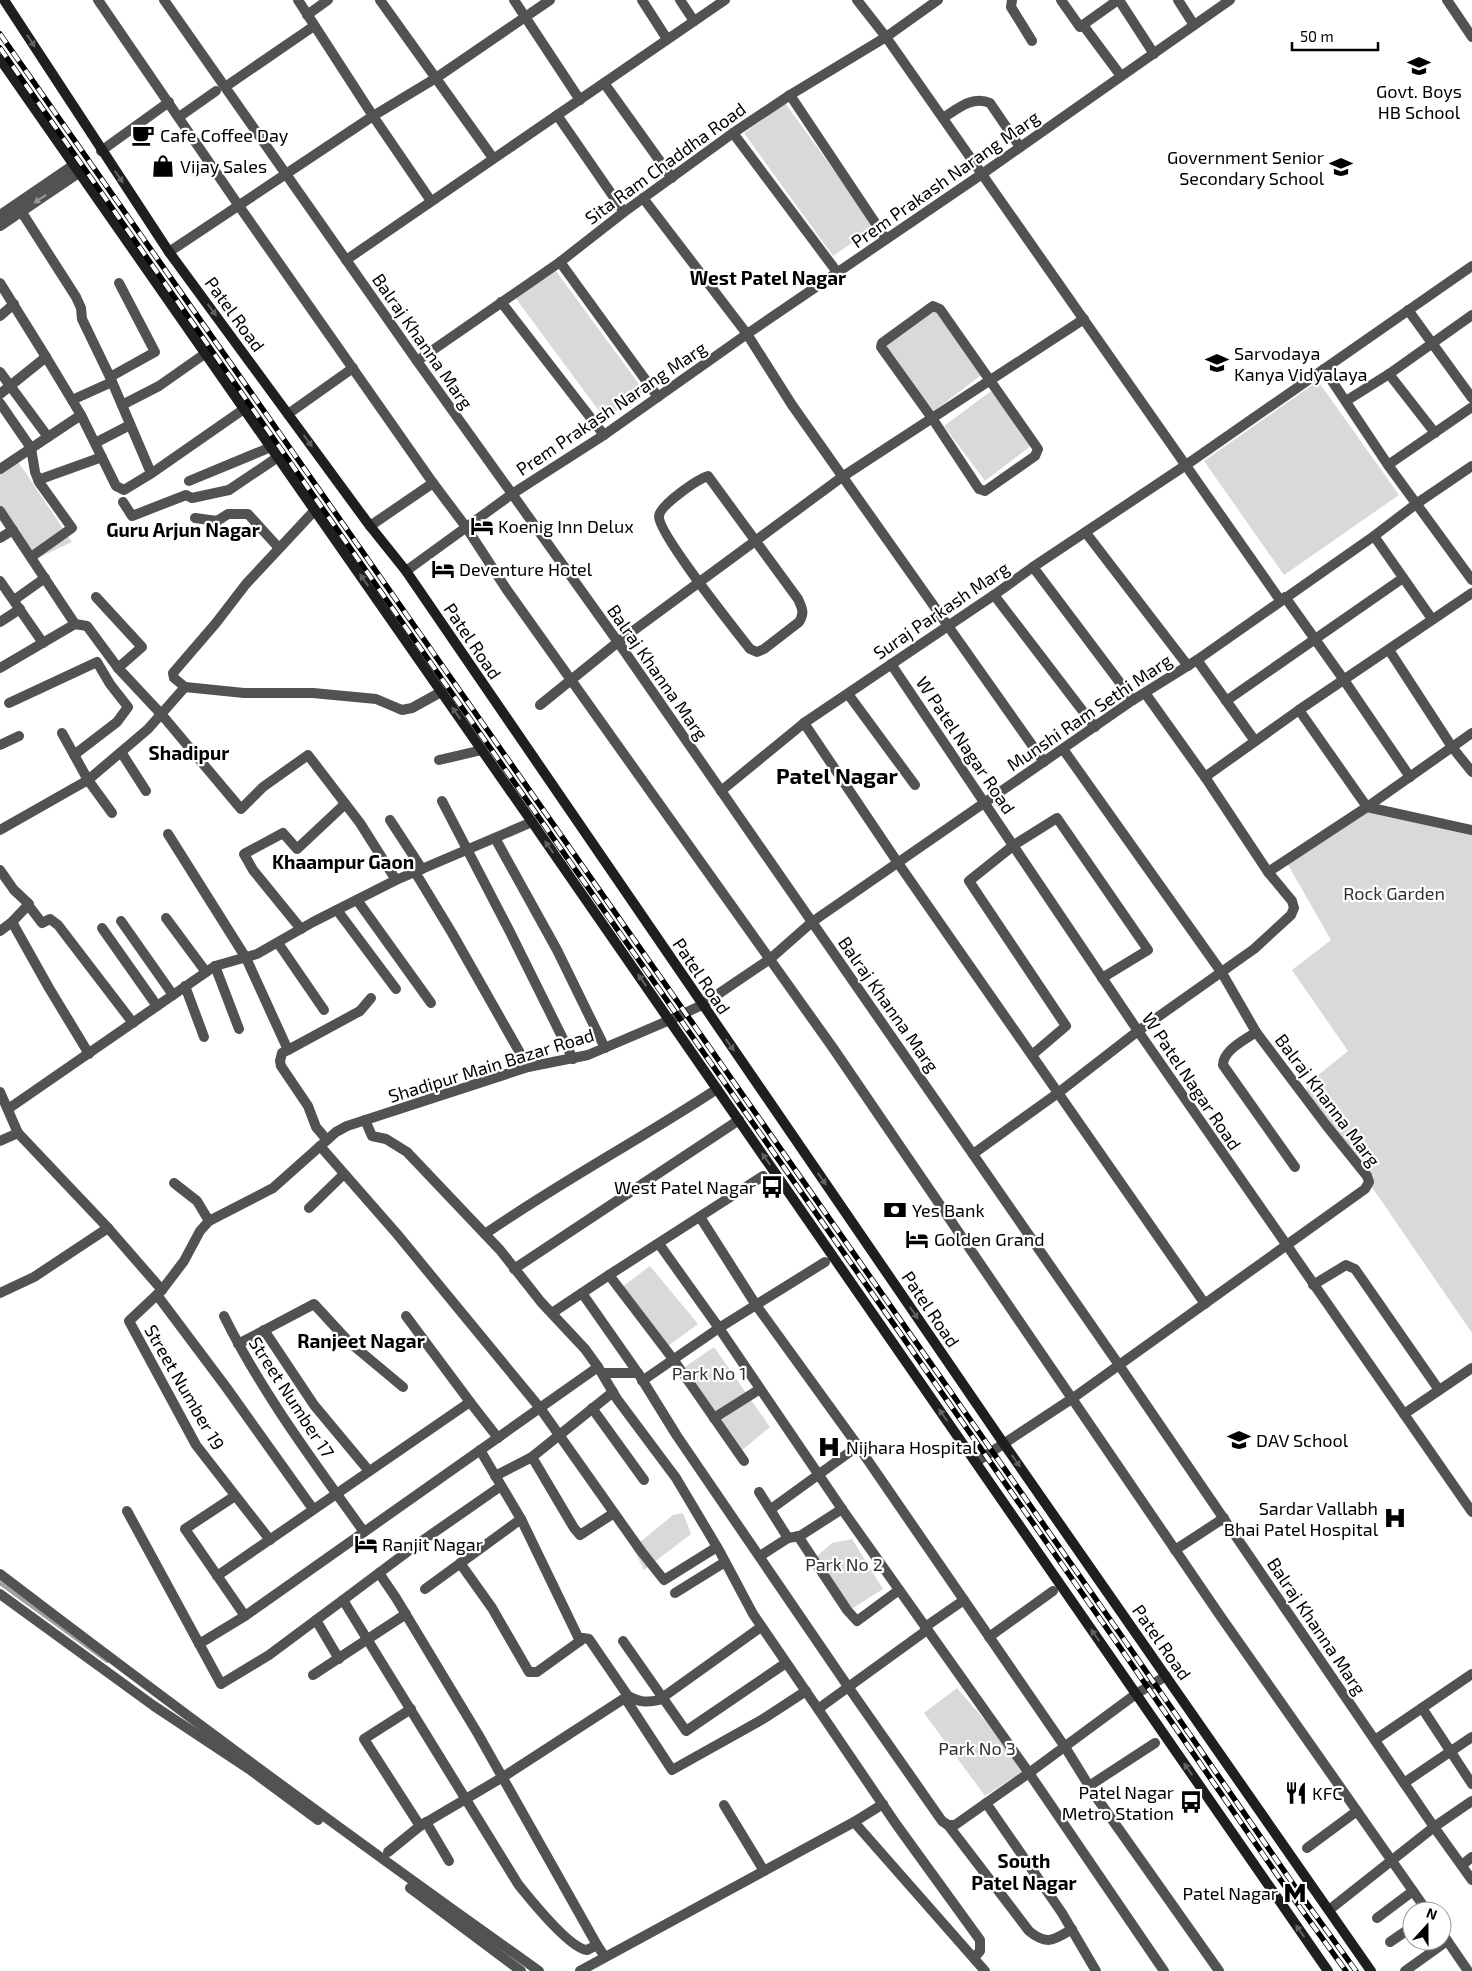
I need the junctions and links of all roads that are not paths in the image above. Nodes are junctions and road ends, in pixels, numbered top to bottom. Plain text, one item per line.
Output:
1 (4, 0) edge
2 (98, 0) edge
3 (164, 0) edge
4 (298, 0) edge
5 (380, 0) edge
6 (514, 0) edge
7 (550, 0) edge
8 (642, 0) edge
9 (680, 0) edge
10 (857, 0) edge
11 (938, 0) edge
12 (1012, 0) edge
13 (1061, 0) edge
14 (1118, 0) edge
15 (1178, 0) edge
16 (1230, 0) edge
17 (1447, 0) edge
18 (326, 1) edge
19 (720, 1) edge
20 (307, 15) junction
21 (526, 17) junction
22 (694, 21) junction
23 (1083, 25) junction
24 (1194, 25) junction
25 (314, 26) junction
26 (886, 36) junction
27 (1472, 37) edge
28 (667, 39) junction
29 (1032, 41) dead end
30 (1154, 54) junction
31 (0, 59) edge
32 (1121, 76) junction
33 (436, 78) junction
34 (604, 83) junction
35 (220, 89) junction
36 (790, 94) junction
37 (580, 100) junction
38 (169, 102) junction
39 (557, 114) junction
40 (373, 116) junction
41 (179, 117) junction
42 (943, 118) junction
43 (733, 133) junction
44 (1020, 147) junction
45 (102, 151) junction
46 (493, 158) junction
47 (78, 168) junction
48 (982, 174) junction
49 (287, 175) junction
50 (672, 178) junction
51 (644, 198) junction
52 (431, 201) junction
53 (239, 206) junction
54 (22, 211) junction
55 (624, 212) junction
56 (0, 215) edge
57 (0, 226) edge
58 (886, 239) junction
59 (169, 252) junction
60 (346, 260) junction
61 (560, 262) junction
62 (1472, 266) edge
63 (837, 272) junction
64 (0, 282) edge
65 (119, 283) dead end
66 (501, 302) junction
67 (14, 304) junction
68 (1408, 310) junction
69 (0, 316) edge
70 (1084, 319) junction
71 (1471, 319) edge
72 (747, 334) junction
73 (1432, 343) junction
74 (206, 353) junction
75 (46, 357) junction
76 (417, 361) junction
77 (353, 368) junction
78 (1324, 369) junction
79 (0, 372) edge
80 (1389, 374) junction
81 (111, 380) junction
82 (989, 381) junction
83 (10, 386) junction
84 (0, 394) edge
85 (658, 397) junction
86 (1472, 398) edge
87 (72, 400) junction
88 (1346, 401) junction
89 (0, 403) edge
90 (122, 405) junction
91 (1472, 407) edge
92 (244, 409) junction
93 (288, 414) junction
94 (81, 415) junction
95 (932, 418) junction
96 (130, 425) junction
97 (1435, 433) junction
98 (604, 435) junction
99 (48, 437) junction
100 (95, 443) junction
101 (270, 447) junction
102 (31, 448) junction
103 (102, 456) junction
104 (278, 457) junction
105 (1186, 465) junction
106 (1388, 465) junction
107 (1472, 466) edge
108 (0, 469) edge
109 (151, 473) junction
110 (842, 477) junction
111 (38, 480) junction
112 (189, 481) dead end
113 (433, 483) junction
114 (512, 494) junction
115 (123, 502) dead end
116 (1416, 504) junction
117 (314, 510) junction
118 (0, 511) edge
119 (195, 518) dead end
120 (370, 526) junction
121 (466, 527) junction
122 (13, 530) junction
123 (1086, 533) junction
124 (1374, 536) junction
125 (0, 538) edge
126 (756, 541) junction
127 (278, 548) junction
128 (31, 557) junction
129 (1033, 567) junction
130 (406, 570) junction
131 (45, 578) junction
132 (1403, 578) junction
133 (1472, 580) edge
134 (0, 581) edge
135 (700, 582) junction
136 (1472, 593) edge
137 (994, 595) junction
138 (96, 597) dead end
139 (1282, 598) junction
140 (17, 605) junction
141 (1432, 619) junction
142 (0, 622) edge
143 (76, 624) junction
144 (949, 626) junction
145 (1315, 639) junction
146 (618, 642) junction
147 (43, 643) junction
148 (1389, 650) junction
149 (1192, 663) junction
150 (891, 664) junction
151 (0, 668) edge
152 (118, 668) junction
153 (572, 680) junction
154 (1344, 680) junction
155 (185, 687) junction
156 (441, 692) junction
157 (1145, 693) junction
158 (848, 694) junction
159 (1133, 700) junction
160 (1226, 700) junction
161 (9, 703) dead end
162 (540, 705) dead end
163 (1299, 710) junction
164 (162, 715) junction
165 (804, 723) junction
166 (1095, 727) junction
167 (62, 733) dead end
168 (1472, 733) edge
169 (19, 736) dead end
170 (1256, 741) junction
171 (0, 745) edge
172 (1452, 747) junction
173 (1063, 749) junction
174 (482, 750) junction
175 (121, 752) junction
176 (74, 755) junction
177 (439, 760) dead end
178 (1044, 762) junction
179 (1472, 772) edge
180 (1205, 777) junction
181 (1410, 777) junction
182 (88, 780) junction
183 (915, 785) dead end
184 (146, 791) dead end
185 (721, 791) junction
186 (442, 801) dead end
187 (986, 802) junction
188 (345, 804) junction
189 (1367, 807) junction
190 (112, 813) dead end
191 (390, 820) dead end
192 (532, 822) junction
193 (0, 830) edge
194 (1472, 830) edge
195 (168, 834) dead end
196 (496, 838) junction
197 (1014, 845) junction
198 (467, 850) junction
199 (898, 863) junction
200 (0, 870) edge
201 (418, 871) junction
202 (1268, 872) junction
203 (396, 880) junction
204 (357, 900) junction
205 (29, 906) junction
206 (337, 910) junction
207 (166, 918) dead end
208 (121, 921) dead end
209 (12, 922) junction
210 (812, 922) junction
211 (102, 928) dead end
212 (301, 929) junction
213 (0, 931) edge
214 (278, 943) junction
215 (246, 958) junction
216 (770, 959) junction
217 (215, 966) junction
218 (206, 972) junction
219 (1222, 973) junction
220 (1102, 978) junction
221 (185, 986) junction
222 (396, 989) dead end
223 (173, 995) junction
224 (371, 998) dead end
225 (431, 1003) dead end
226 (702, 1005) junction
227 (157, 1006) junction
228 (324, 1010) dead end
229 (670, 1020) junction
230 (133, 1023) junction
231 (239, 1029) dead end
232 (1138, 1031) junction
233 (1256, 1032) junction
234 (204, 1038) dead end
235 (605, 1048) junction
236 (288, 1050) junction
237 (89, 1054) junction
238 (1032, 1055) junction
239 (574, 1059) junction
240 (528, 1067) junction
241 (717, 1089) junction
242 (0, 1092) edge
243 (1058, 1093) junction
244 (8, 1109) junction
245 (365, 1120) junction
246 (739, 1120) junction
247 (18, 1133) junction
248 (0, 1141) edge
249 (324, 1143) junction
250 (973, 1154) junction
251 (1295, 1167) dead end
252 (344, 1174) junction
253 (763, 1176) dead end
254 (174, 1183) dead end
255 (309, 1208) dead end
256 (700, 1218) junction
257 (209, 1221) junction
258 (108, 1228) junction
259 (485, 1234) junction
260 (659, 1244) junction
261 (1286, 1246) junction
262 (825, 1262) dead end
263 (514, 1269) junction
264 (609, 1275) junction
265 (1313, 1284) junction
266 (160, 1293) junction
267 (0, 1294) edge
268 (582, 1294) junction
269 (1205, 1304) junction
270 (756, 1305) junction
271 (552, 1314) junction
272 (224, 1316) dead end
273 (406, 1316) dead end
274 (130, 1321) joint
275 (719, 1328) junction
276 (264, 1330) junction
277 (238, 1344) junction
278 (673, 1359) junction
279 (1119, 1365) junction
280 (1472, 1368) edge
281 (600, 1370) junction
282 (640, 1377) junction
283 (403, 1387) dead end
284 (760, 1388) junction
285 (1439, 1390) junction
286 (613, 1392) junction
287 (1073, 1398) junction
288 (470, 1402) junction
289 (540, 1408) junction
290 (592, 1408) junction
291 (1404, 1414) junction
292 (714, 1418) junction
293 (559, 1434) junction
294 (498, 1438) junction
295 (1004, 1444) junction
296 (858, 1446) junction
297 (480, 1450) junction
298 (532, 1457) junction
299 (744, 1461) dead end
300 (976, 1462) junction
301 (369, 1471) junction
302 (818, 1474) junction
303 (495, 1476) junction
304 (644, 1480) dead end
305 (501, 1486) junction
306 (759, 1492) dead end
307 (337, 1493) junction
308 (235, 1496) junction
309 (313, 1509) junction
310 (771, 1509) junction
311 (842, 1509) junction
312 (127, 1511) dead end
313 (1472, 1512) edge
314 (614, 1513) junction
315 (1224, 1518) junction
316 (521, 1519) junction
317 (364, 1532) junction
318 (793, 1537) junction
319 (270, 1540) junction
320 (717, 1547) junction
321 (1175, 1550) junction
322 (760, 1556) junction
323 (460, 1562) junction
324 (725, 1562) junction
325 (379, 1573) junction
326 (0, 1574) edge
327 (217, 1576) junction
328 (425, 1589) dead end
329 (899, 1590) junction
330 (1053, 1591) dead end
331 (675, 1593) dead end
332 (0, 1594) edge
333 (344, 1600) junction
334 (964, 1600) junction
335 (406, 1614) junction
336 (244, 1616) junction
337 (316, 1620) junction
338 (761, 1627) junction
339 (926, 1629) junction
340 (989, 1637) junction
341 (368, 1640) junction
342 (580, 1641) junction
343 (624, 1641) dead end
344 (199, 1644) junction
345 (338, 1659) junction
346 (786, 1663) junction
347 (1472, 1674) edge
348 (313, 1675) dead end
349 (1166, 1676) junction
350 (849, 1688) junction
351 (806, 1691) junction
352 (1136, 1694) junction
353 (626, 1697) junction
354 (662, 1698) junction
355 (1422, 1708) junction
356 (411, 1709) junction
357 (818, 1709) junction
358 (1472, 1737) edge
359 (1375, 1740) junction
360 (1155, 1743) dead end
361 (1065, 1747) junction
362 (1451, 1751) junction
363 (1029, 1773) junction
364 (503, 1777) junction
365 (1404, 1783) junction
366 (1472, 1784) edge
367 (1089, 1786) junction
368 (465, 1798) junction
369 (1472, 1801) edge
370 (986, 1803) junction
371 (883, 1804) junction
372 (724, 1805) dead end
373 (1357, 1811) junction
374 (854, 1822) junction
375 (423, 1824) junction
376 (948, 1825) junction
377 (1434, 1827) junction
378 (1306, 1848) dead end
379 (388, 1852) dead end
380 (1472, 1857) edge
381 (1391, 1860) junction
382 (449, 1861) dead end
383 (1462, 1865) junction
384 (764, 1871) junction
385 (1472, 1880) edge
386 (1413, 1891) junction
387 (1420, 1901) edge
388 (1329, 1910) junction
389 (1377, 1918) dead end
390 (1072, 1929) junction
391 (1402, 1934) edge
392 (1390, 1942) dead end
393 (597, 1945) junction
394 (1452, 1948) edge
395 (1429, 1951) edge
396 (605, 1957) junction
397 (974, 1958) junction
398 (522, 1971) edge
399 (539, 1971) edge
400 (580, 1971) edge
401 (985, 1971) edge
402 (1096, 1971) edge
403 (1164, 1971) edge
404 (1219, 1971) edge
405 (1328, 1971) edge
406 (1371, 1971) edge
407 (1405, 1971) edge
408 (1467, 1971) edge

1 -> 45 main road, Patel Road
2 - 38 street
3 - 35 street, Balraj Khanna Marg
4 - 20 street
5 - 33 street
6 - 21 street
7 - 21 street
8 - 28 street
9 - 22 street
10 - 26 street
11 - 26 street, Sita Ram Chaddha Road
12 - 29 street
13 - 23 street
14 - 23 street
14 - 30 street
15 - 24 street
16 - 24 street, Prem Prakash Narang Marg
17 - 27 street
18 - 20 street
19 - 22 street
20 - 25 street
21 - 33 street
21 - 37 street
22 - 28 street
23 - 32 street
24 - 30 street, Prem Prakash Narang Marg
25 - 35 street
25 - 40 street
26 - 36 street, Sita Ram Chaddha Road
26 - 42 street
28 - 34 street
30 - 32 street, Prem Prakash Narang Marg
31 - 47 main road
32 - 44 street, Prem Prakash Narang Marg
33 - 40 street
33 - 46 street
34 - 37 street
34 - 50 street
35 - 41 street
35 - 49 street, Balraj Khanna Marg
36 - 43 street, Sita Ram Chaddha Road
36 - 58 street
37 - 39 street
38 - 41 street
38 - 45 street
39 - 46 street
39 - 55 street
40 - 49 street
40 - 52 street
41 - 53 street
42 - 44 street
42 - 48 street
43 - 50 street, Sita Ram Chaddha Road
43 - 63 street
44 - 48 street, Prem Prakash Narang Marg
45 -> 59 main road, Patel Road
46 - 52 street
47 -> 54 street
47 - 56 street
47 - 74 main road
48 - 58 street, Prem Prakash Narang Marg
48 - 70 street
49 - 53 street
49 - 60 street, Balraj Khanna Marg
50 - 51 street, Sita Ram Chaddha Road
51 - 55 street, Sita Ram Chaddha Road
51 - 72 street
52 - 60 street
53 - 59 street
53 - 77 street
54 - 57 street
54 - 81 street
55 - 61 street, Sita Ram Chaddha Road
58 - 63 street, Prem Prakash Narang Marg
59 -> 93 main road, Patel Road
60 - 76 street, Balraj Khanna Marg
61 - 66 street, Sita Ram Chaddha Road
61 - 85 street
62 - 68 street, Suraj Parkash Marg
63 - 72 street, Prem Prakash Narang Marg
64 - 67 street
65 - 81 street
66 - 76 street, Sita Ram Chaddha Road
66 - 98 street
67 - 69 street
67 - 75 street
68 - 73 street
68 - 78 street, Suraj Parkash Marg
70 - 82 street
70 - 105 street
71 - 73 street
72 - 85 street, Prem Prakash Narang Marg
72 - 110 street
73 - 80 street
73 - 86 street
74 - 90 street
74 - 92 main road
75 - 83 street
75 - 87 street
76 - 114 street, Balraj Khanna Marg
77 - 93 street
77 - 113 street
78 - 88 street
78 - 105 street, Suraj Parkash Marg
79 - 83 street
80 - 88 street
80 - 97 street
81 - 87 street
81 - 90 street
82 - 95 street
82 - 95 street
82 - 95 street
83 - 84 street
83 - 99 street
85 - 98 street, Prem Prakash Narang Marg
87 - 94 street
88 - 106 street
89 - 102 street
90 - 96 street
91 - 97 street
92 - 101 main road
92 - 109 street
93 -> 120 main road, Patel Road
94 - 99 street
94 - 100 street
95 - 110 street
96 - 100 street
96 - 109 street
97 - 106 street
98 - 114 street, Prem Prakash Narang Marg
99 - 102 street
100 - 103 street
101 - 104 main road
101 - 112 street
102 - 108 street
102 - 111 street
103 - 109 street
103 - 111 street
104 - 115 street
104 - 117 main road
105 - 123 street, Suraj Parkash Marg
105 - 139 street
106 - 116 street
107 - 116 street, Munshi Ram Sethi Marg
110 - 126 street
110 - 144 street
111 - 128 street
113 - 120 street
113 - 121 street
114 - 121 street, Prem Prakash Narang Marg
114 - 146 street, Balraj Khanna Marg
116 - 124 street, Munshi Ram Sethi Marg
116 - 133 street
117 - 127 street
156 -> 117 main road
118 - 122 street
119 - 127 street
120 - 130 main road, Patel Road
121 - 130 street, Prem Prakash Narang Marg
121 - 153 street
122 - 125 street
122 - 128 street
123 - 129 street, Suraj Parkash Marg
123 - 149 street
124 - 132 street
124 - 139 street, Munshi Ram Sethi Marg
126 - 135 street
126 - 135 street
126 - 135 street
127 - 155 street
128 - 131 street
129 - 137 street, Suraj Parkash Marg
129 - 159 street
130 - 226 main road, Patel Road
131 - 140 street
131 - 143 street
132 - 141 street
132 - 145 street
134 - 140 street
135 - 146 street
136 - 141 street
137 - 144 street, Suraj Parkash Marg
137 - 166 street
138 - 152 street
139 - 145 street
139 - 149 street, Munshi Ram Sethi Marg
140 - 142 street
140 - 147 street
141 - 148 street
143 - 147 street
143 - 152 street
144 - 150 street, Suraj Parkash Marg
144 - 178 street
145 - 154 street
145 - 160 street
146 - 153 street
146 - 185 street, Balraj Khanna Marg
147 - 151 street
148 - 154 street
148 - 172 street
149 - 157 street, Munshi Ram Sethi Marg
149 - 160 street
150 - 158 street, Suraj Parkash Marg
150 - 187 street, W Patel Nagar Road
152 - 164 street
153 - 162 street
153 - 216 street
154 - 163 street
154 - 181 street
155 - 156 street
155 - 164 street
174 -> 156 main road
157 - 159 street, Munshi Ram Sethi Marg
157 - 180 street
158 - 165 street, Suraj Parkash Marg
158 - 183 street
159 - 166 street, Munshi Ram Sethi Marg
160 - 170 street
161 - 176 street
163 - 170 street
163 - 189 street
164 - 175 street
164 - 188 street
165 - 185 street, Suraj Parkash Marg
165 - 199 street
166 - 173 street, Munshi Ram Sethi Marg
167 - 176 street
168 - 172 street
169 - 171 street
170 - 180 street
172 - 179 street
172 - 181 street
173 - 178 street, Munshi Ram Sethi Marg
173 - 219 street, Balraj Khanna Marg
174 - 177 street
174 - 192 main road
175 - 182 street
175 - 184 street
176 - 182 street
178 - 187 street, Munshi Ram Sethi Marg
180 - 202 street
181 - 189 street
182 - 190 street
182 - 193 street
185 - 210 street, Balraj Khanna Marg
186 - 198 street
187 - 197 street, W Patel Nagar Road
187 - 199 street, Munshi Ram Sethi Marg
188 - 203 street
188 - 212 street
189 - 194 street
189 - 202 street
191 - 201 street
192 - 196 street
229 -> 192 main road
195 - 215 street
196 - 198 street
196 - 235 street
197 - 220 street, W Patel Nagar Road
197 - 220 street
197 - 238 street
198 - 201 street
198 - 239 street
199 - 210 street, Munshi Ram Sethi Marg
199 - 238 street
200 - 205 street
201 - 203 street
201 - 240 street
202 - 219 street
203 - 204 street
204 - 206 street
204 - 225 street
205 - 209 street
205 - 230 street
206 - 212 street
206 - 222 street
207 - 218 street
208 - 223 street
209 - 213 street
209 - 237 street
210 - 216 street, Munshi Ram Sethi Marg
210 - 250 street, Balraj Khanna Marg
211 - 227 street
212 - 214 street
214 - 215 street
214 - 228 street
215 - 217 street
215 - 236 street
216 - 226 street, Munshi Ram Sethi Marg
216 - 287 street
217 - 218 street
217 - 231 street
218 - 221 street
219 - 232 street
219 - 233 street, Balraj Khanna Marg
220 - 232 street, W Patel Nagar Road
221 - 223 street
221 - 234 street
223 - 227 street
224 - 236 street
226 - 229 street, Shadipur Main Bazar Road
226 -> 295 main road, Patel Road
227 - 230 street
229 - 235 street, Shadipur Main Bazar Road
229 - 241 main road
230 - 237 street
232 - 243 street
232 - 261 street, W Patel Nagar Road
233 - 251 street
233 - 261 street, Balraj Khanna Marg
235 - 239 street, Shadipur Main Bazar Road
236 - 249 street
237 - 244 street
238 - 243 street
239 - 240 street, Shadipur Main Bazar Road
240 - 245 street, Shadipur Main Bazar Road
241 - 246 main road
241 - 259 street
242 - 244 street
243 - 250 street
243 - 269 street
244 - 247 street
245 - 249 street, Shadipur Main Bazar Road
245 - 259 street
246 - 263 street
300 -> 246 main road
247 - 248 street
247 - 258 street
249 - 252 street
249 - 257 street, Shadipur Main Bazar Road
250 - 279 street, Balraj Khanna Marg
252 - 255 street
252 - 289 street
253 - 256 street
254 - 257 street
256 - 260 street
256 - 270 street
257 - 266 street, Shadipur Main Bazar Road
258 - 266 street
258 - 267 street
259 - 263 street
260 - 264 street
260 - 275 street
261 - 265 street, W Patel Nagar Road
261 - 269 street
262 - 270 street
263 - 271 street
264 - 268 street
264 - 278 street
265 - 285 street
265 - 291 street, W Patel Nagar Road
266 - 274 street, Shadipur Main Bazar Road
266 - 309 street
268 - 271 street
268 - 282 street
269 - 279 street
270 - 275 street
270 - 296 street
271 - 281 street
272 - 277 street, Street Number 17
273 - 288 street
274 - 308 street, Street Number 19
275 - 278 street
275 - 284 street
276 - 277 street
276 - 283 street
276 - 301 street
277 - 307 street, Street Number 17
278 - 282 street
278 - 292 street
279 - 287 street
279 - 315 street, Balraj Khanna Marg
280 - 285 street
281 - 282 street
281 - 286 street
281 - 289 street
282 - 322 street
284 - 292 street
284 - 302 street
285 - 291 street
286 - 290 street
286 - 320 street
287 - 295 street
287 - 321 street
288 - 294 street
288 - 301 street
289 - 293 street
289 - 294 street
290 - 293 street
290 - 304 street
291 - 313 street, W Patel Nagar Road
292 - 299 street
293 - 298 street
293 - 314 street
294 - 297 street
295 - 300 street
295 -> 349 main road, Patel Road
296 - 302 street
296 - 334 street
297 - 303 street
297 - 317 street
298 - 303 street
298 - 314 street
352 -> 300 main road
301 - 307 street
302 - 310 street
302 - 311 street
303 - 305 street
305 - 316 street
305 - 325 street
306 - 310 street
307 - 309 street
307 - 317 street, Street Number 17
308 - 319 street, Street Number 19
308 - 327 street
309 - 319 street
310 - 318 street
311 - 318 street
311 - 329 street
312 - 344 street
314 - 320 street
315 - 321 street
315 - 359 street, Balraj Khanna Marg
316 - 323 street
316 - 342 street
317 - 336 street
318 - 322 street
318 - 329 street
319 - 327 street
320 - 324 street
321 - 373 street
322 - 350 street
323 - 328 street
323 - 342 street
324 - 331 street
324 - 338 street
325 - 333 street
325 - 335 street
326 - 399 street
327 - 336 street
329 - 339 street
330 - 340 street
332 - 398 street
333 - 337 street
333 - 341 street
334 - 339 street
334 - 340 street
335 - 341 street
335 - 364 street
336 - 344 street
337 - 344 street
337 - 345 street
338 - 346 street
338 - 354 street
339 - 350 street
339 - 363 street
340 - 361 street
341 - 345 street
341 - 356 street
342 - 353 street
343 - 354 street
345 - 348 street
346 - 351 street
346 - 354 street
347 - 355 street
349 - 352 street
349 - 388 main road, Patel Road
350 - 357 street
350 - 376 street
351 - 353 street
351 - 357 street
352 - 361 street
405 -> 352 main road
353 - 354 street
353 - 364 street
355 - 359 street
355 - 362 street
356 - 368 street
356 - 375 street
357 - 371 street
358 - 362 street
359 - 365 street, Balraj Khanna Marg
360 - 367 street
361 - 363 street
361 - 367 street
362 - 365 street
362 - 366 street
363 - 370 street
363 - 403 street
364 - 368 street
364 - 393 street
365 - 377 street, Balraj Khanna Marg
367 - 404 street
368 - 375 street
368 - 393 street
369 - 377 street
370 - 376 street
370 - 390 street
371 - 374 street
371 - 397 street
372 - 384 street
373 - 378 street
373 - 381 street
374 - 384 street
374 - 397 street
375 - 379 street
375 - 382 street
376 - 390 street
377 - 381 street
377 - 383 street, Balraj Khanna Marg
380 - 383 street
381 - 386 street
381 - 388 street
383 - 385 street, Balraj Khanna Marg
384 - 396 street
386 - 387 street
386 - 389 street
388 - 406 main road, Patel Road
390 - 402 street
391 - 392 street
393 - 396 street
394 - 408 street
395 - 407 street
396 - 400 street
397 - 401 street

